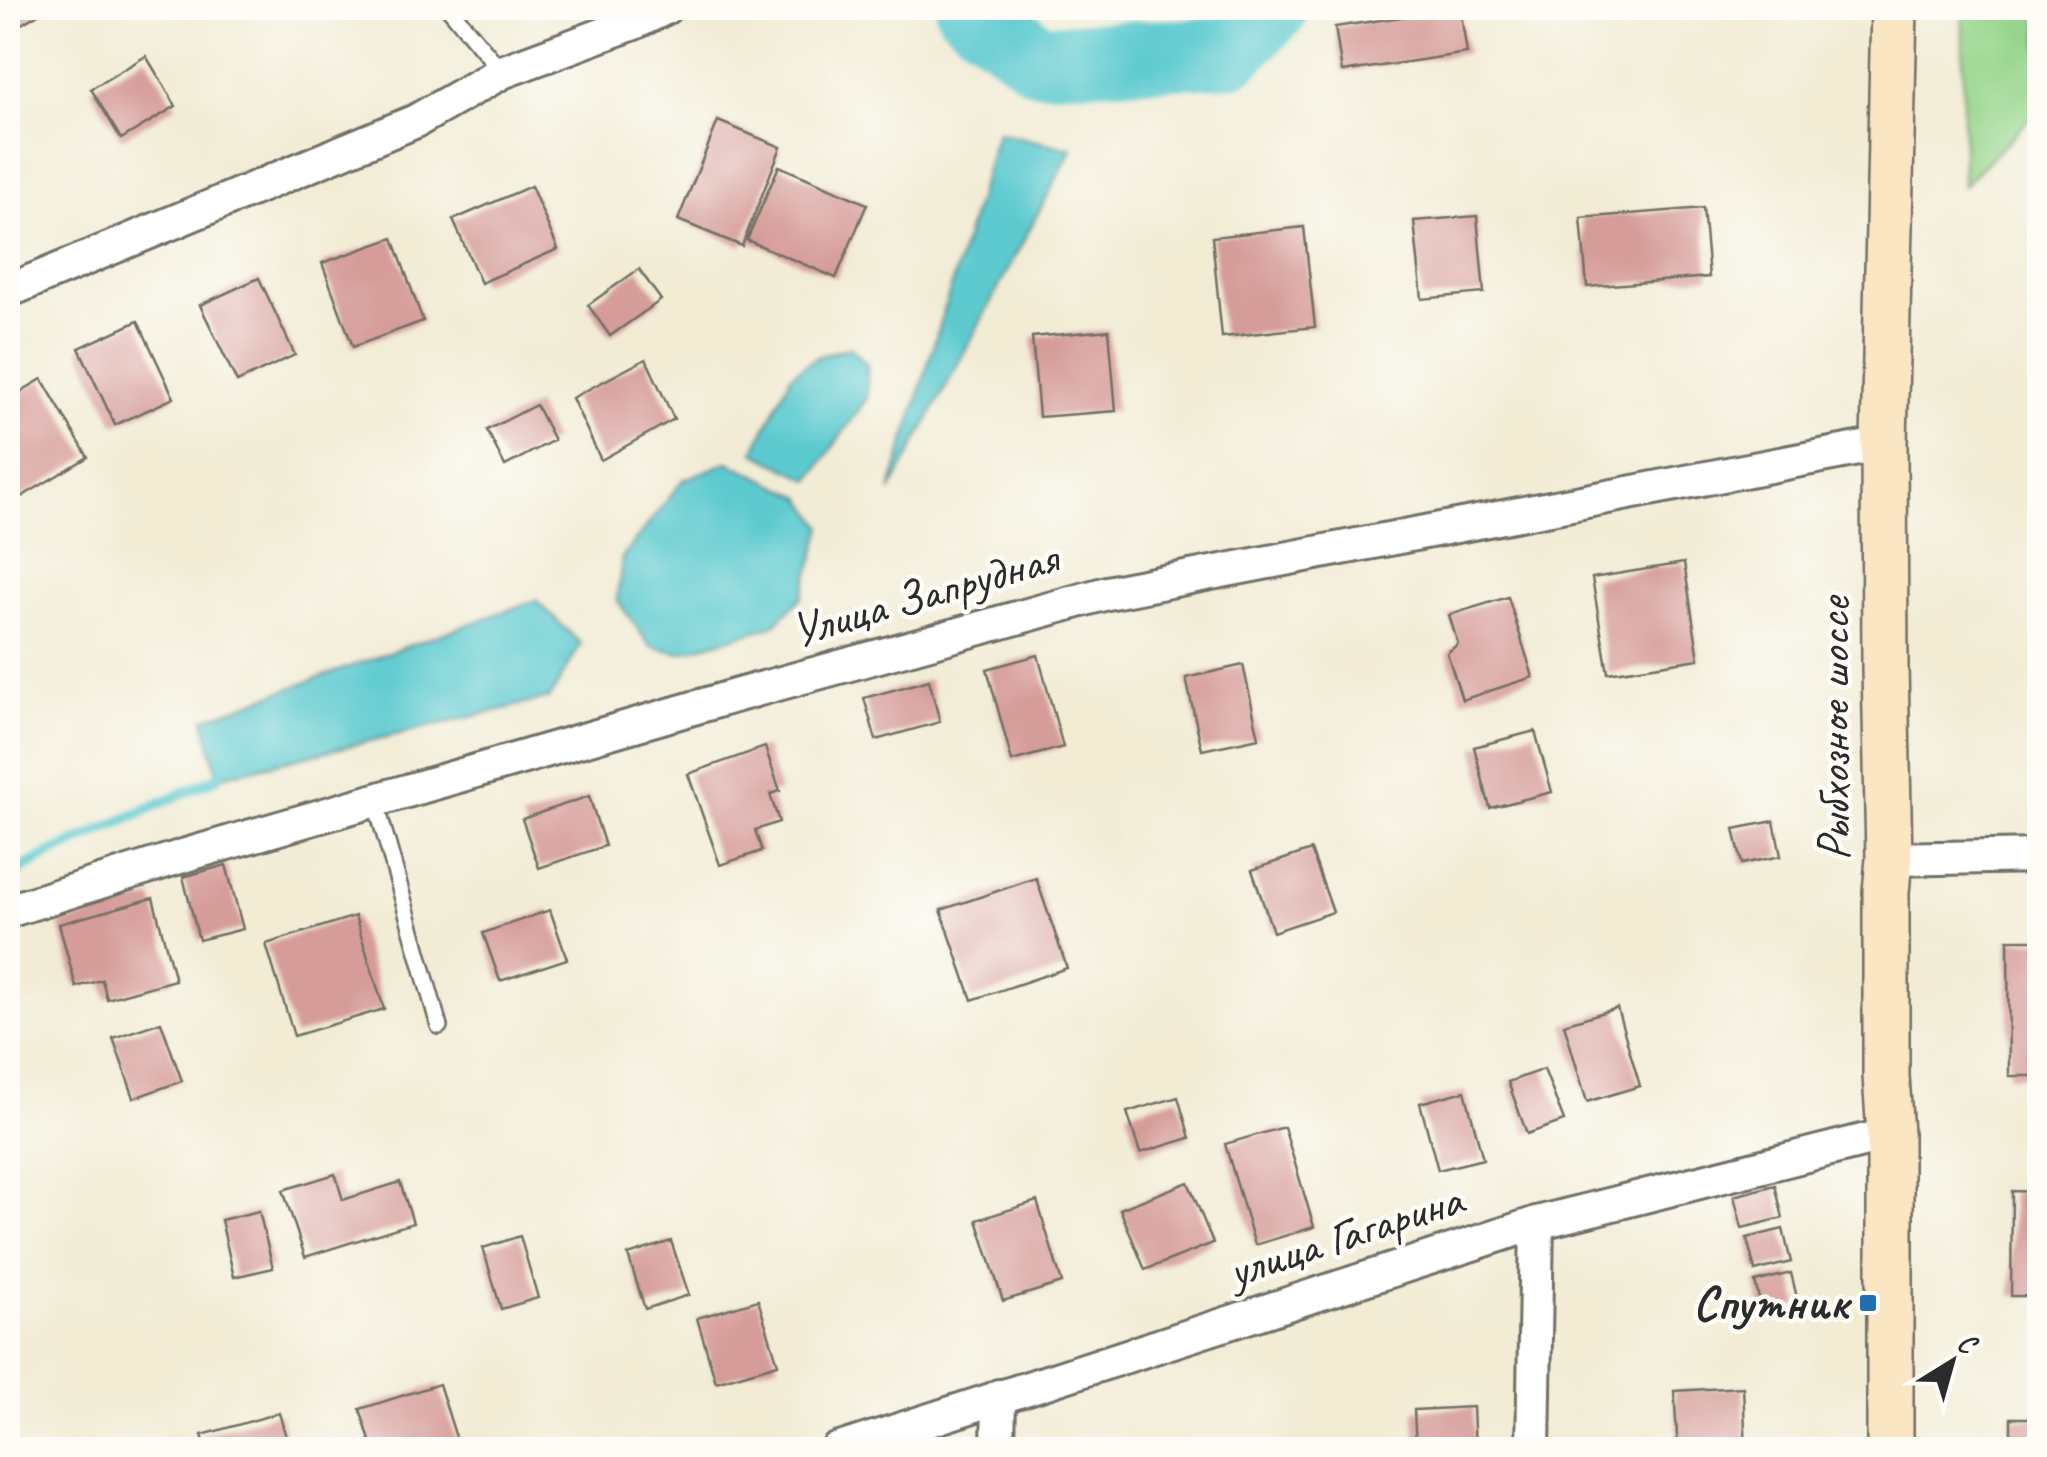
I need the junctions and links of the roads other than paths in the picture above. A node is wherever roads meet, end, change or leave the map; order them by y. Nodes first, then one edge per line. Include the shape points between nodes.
1 (450, 8) edge
2 (665, 8) edge
3 (1894, 8) edge
4 (502, 72) junction
5 (8, 292) edge
6 (1884, 444) junction
7 (375, 800) junction
8 (2040, 856) edge
9 (1889, 859) junction
10 (8, 911) edge
11 (439, 1026) dead end
12 (1890, 1134) junction
13 (1537, 1223) junction
14 (999, 1396) junction
15 (837, 1450) edge
16 (998, 1450) edge
17 (1533, 1450) edge
18 (1890, 1450) edge

1 - 4 lane
2 - 4 street
3 - 6 street, Рыбхозное шоссе
4 - 5 street via 416,121
6 - 7 street, Улица Запрудная via 1108,593
6 - 9 street, Рыбхозное шоссе
7 - 10 street, Улица Запрудная
7 - 11 lane
8 - 9 street
9 - 12 street, Рыбхозное шоссе
12 - 13 street, улица Гагарина
12 - 18 street, Рыбхозное шоссе
13 - 14 street, улица Гагарина
13 - 17 street
14 - 15 street, улица Гагарина
14 - 16 street

